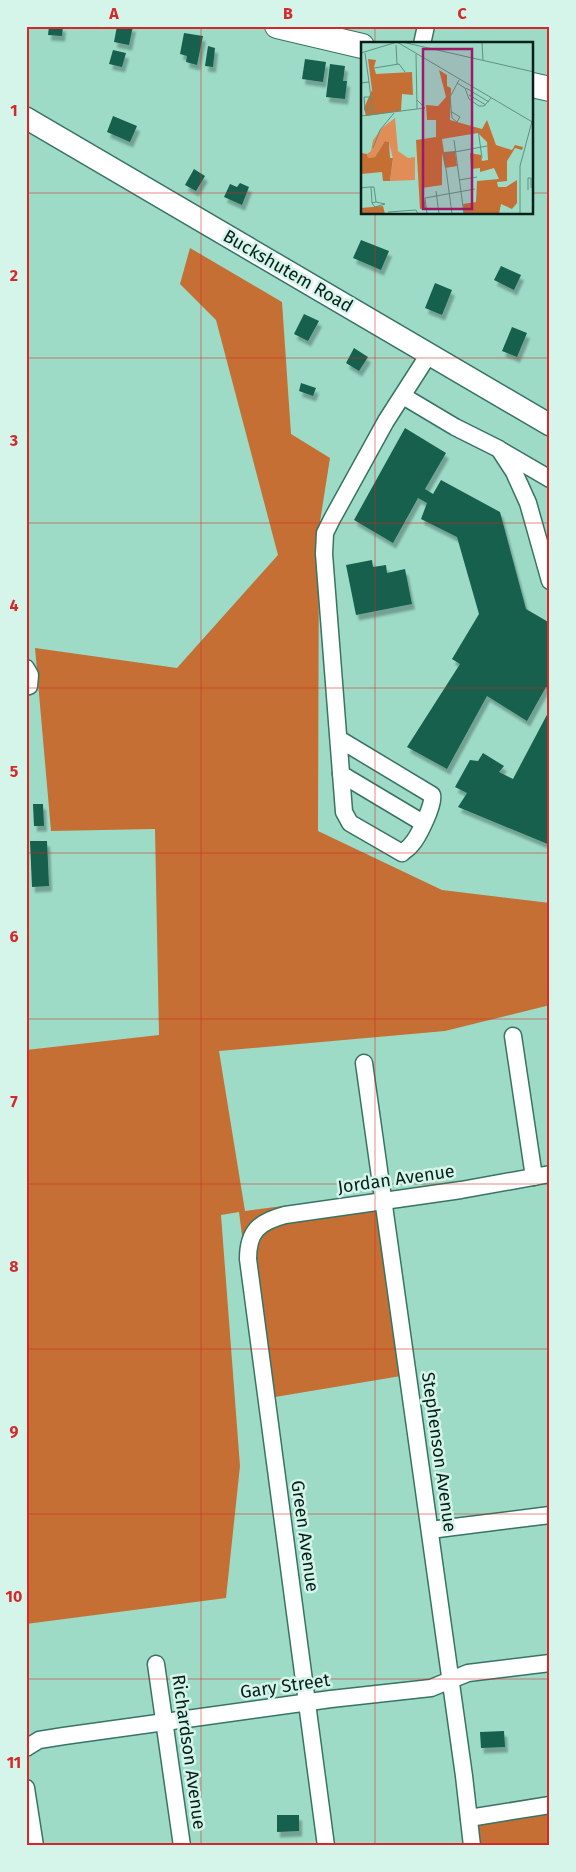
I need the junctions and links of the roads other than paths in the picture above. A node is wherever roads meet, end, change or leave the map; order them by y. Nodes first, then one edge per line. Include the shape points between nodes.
1 (279, 26) edge
2 (426, 26) edge
3 (422, 42) edge
4 (361, 46) edge
5 (534, 85) edge
6 (550, 89) edge
7 (26, 118) edge
8 (429, 354) junction
9 (403, 396) junction
10 (550, 425) edge
11 (499, 449) junction
12 (550, 479) edge
13 (543, 535) edge
14 (550, 581) edge
15 (26, 668) edge
16 (26, 687) edge
17 (339, 739) junction
18 (341, 774) junction
19 (423, 823) junction
20 (513, 1036) dead end
21 (364, 1063) dead end
22 (542, 1175) edge
23 (384, 1201) junction
24 (253, 1233) joint
25 (550, 1515) edge
26 (430, 1530) junction
27 (550, 1663) edge
28 (156, 1664) dead end
29 (451, 1680) junction
30 (308, 1703) junction
31 (165, 1722) junction
32 (26, 1748) edge
33 (26, 1788) edge
34 (550, 1806) edge
35 (469, 1818) junction
36 (35, 1846) edge
37 (182, 1846) edge
38 (326, 1846) edge
39 (472, 1846) edge

1 - 4 highway
2 - 3 street
5 - 6 highway
7 - 8 main road, Buckshutem Road
8 - 9 street
8 - 10 main road, Buckshutem Road
9 - 11 street
9 - 17 street via 325,533
11 - 12 street
11 - 13 street via 514,472
13 - 14 street
15 - 16 street via 30,675 29,686
17 - 18 street
17 - 19 street via 432,795 432,808
18 - 19 street
18 - 19 street via 344,812 350,823 402,853 413,844
20 - 22 street
21 - 23 street, Stephenson Avenue
22 - 23 street, Jordan Avenue
23 - 24 street, Jordan Avenue via 285,1215 268,1220
23 - 26 street, Stephenson Avenue
24 - 30 street, Green Avenue via 248,1259
25 - 26 street
26 - 29 street, Stephenson Avenue
27 - 29 street, Gary Street via 468,1673
28 - 31 street, Richardson Avenue
29 - 30 street, Gary Street via 431,1688
29 - 35 street, Stephenson Avenue
30 - 31 street, Gary Street
30 - 38 street, Green Avenue
31 - 32 street, Gary Street via 39,1740
31 - 37 street, Richardson Avenue
33 - 36 street
34 - 35 street
35 - 39 street, Stephenson Avenue

